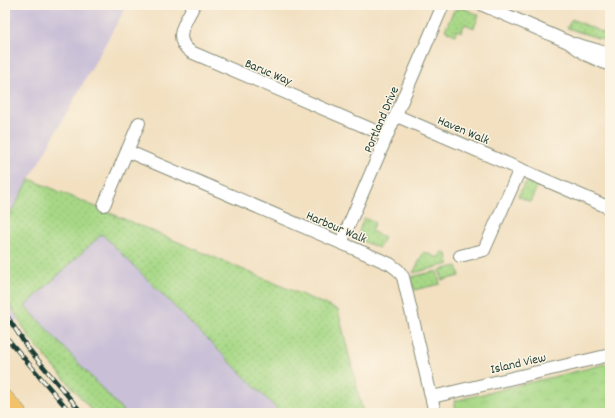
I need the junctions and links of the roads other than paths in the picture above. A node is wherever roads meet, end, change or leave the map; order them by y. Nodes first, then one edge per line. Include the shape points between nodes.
1 (194, 5) edge
2 (443, 5) edge
3 (483, 5) edge
4 (568, 42) junction
5 (610, 54) edge
6 (610, 66) edge
7 (397, 116) junction
8 (139, 122) dead end
9 (387, 136) junction
10 (127, 151) junction
11 (520, 169) junction
12 (104, 205) dead end
13 (610, 208) edge
14 (341, 243) junction
15 (460, 256) dead end
16 (610, 355) edge
17 (432, 397) junction
18 (5, 400) edge
19 (17, 413) edge
20 (436, 413) edge

1 - 9 street, Baruc Way via 180,32 185,48
2 - 7 street, Portland Drive
3 - 4 street
4 - 5 street
4 - 6 street
7 - 9 street, Portland Drive
7 - 11 street, Haven Walk
8 - 10 street
9 - 14 street, Portland Drive
10 - 12 street
10 - 14 street, Harbour Walk
11 - 13 street, Haven Walk
11 - 15 street via 484,250
14 - 17 street, Harbour Walk via 390,264 403,277
16 - 17 street, Island View
17 - 20 street, Harbour Walk
18 - 19 main road

